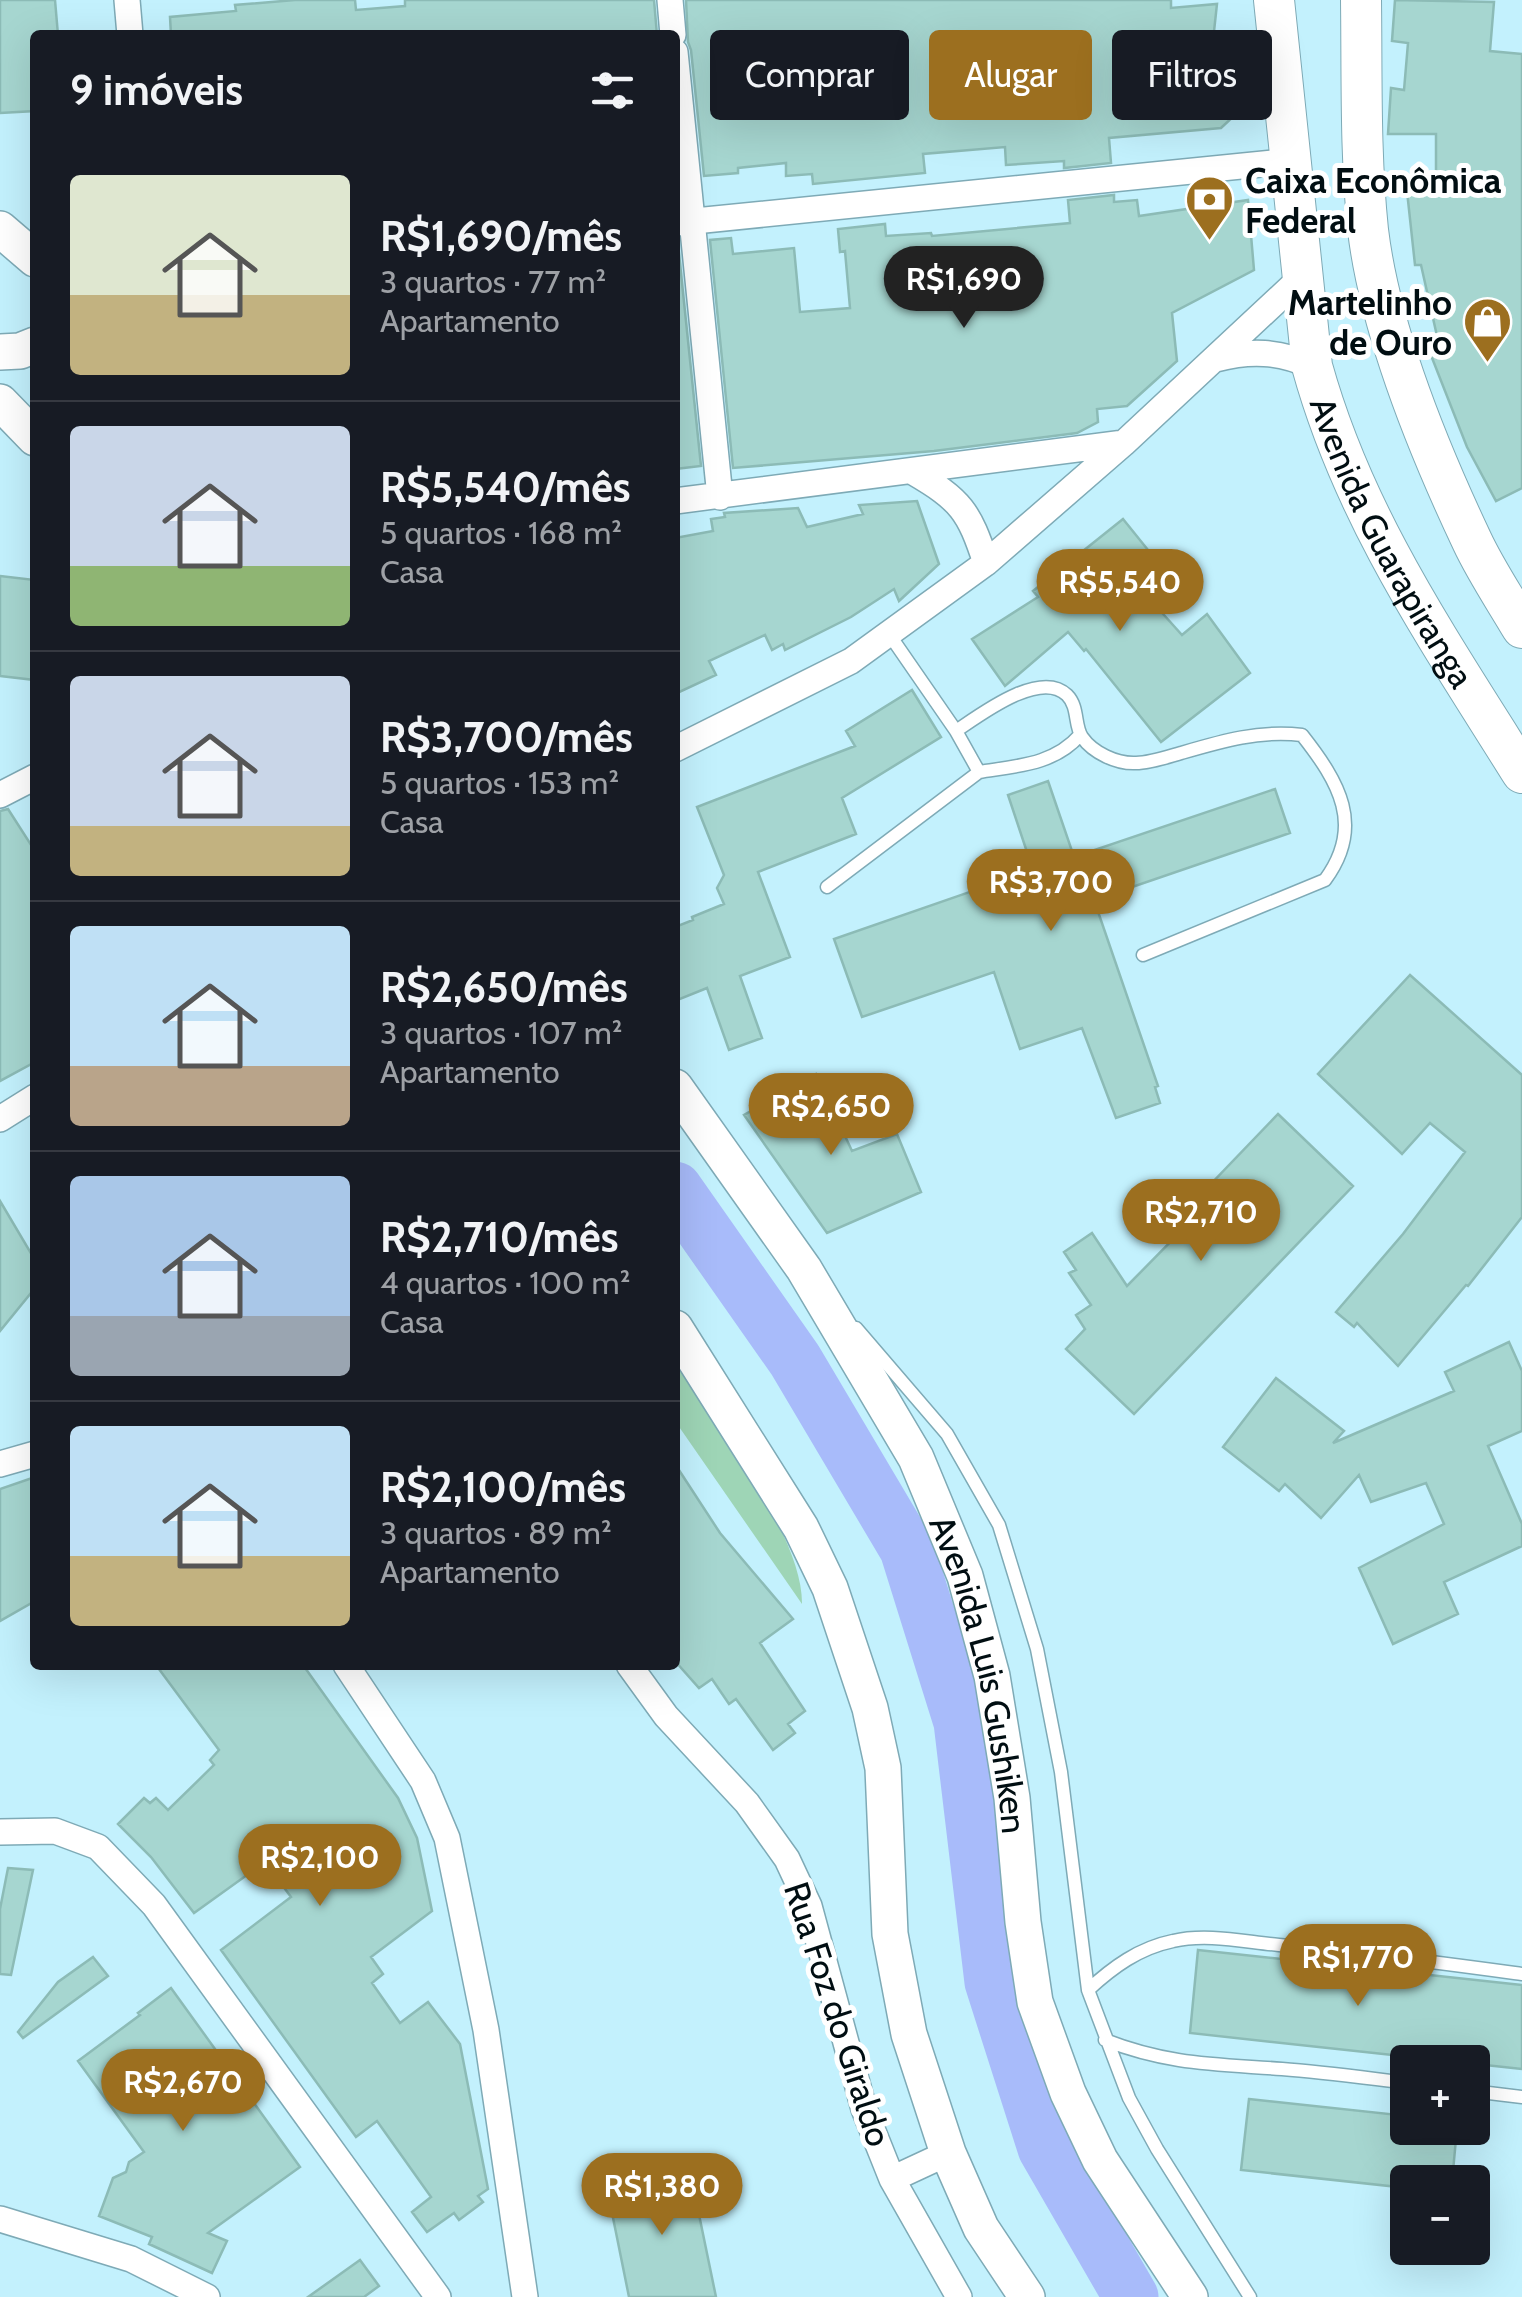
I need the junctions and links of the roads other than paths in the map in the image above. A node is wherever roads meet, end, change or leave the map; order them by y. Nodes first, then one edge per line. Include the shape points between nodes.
1 (127, 0) edge
2 (670, 0) edge
3 (1274, 0) edge
4 (1362, 0) edge
5 (130, 30) edge
6 (673, 30) edge
7 (680, 158) edge
8 (1292, 162) junction
9 (683, 222) edge
10 (0, 229) edge
11 (30, 254) edge
12 (1303, 276) junction
13 (30, 347) edge
14 (0, 352) edge
15 (1216, 360) junction
16 (1312, 366) junction
17 (0, 402) edge
18 (30, 433) edge
19 (1124, 443) junction
20 (913, 472) junction
21 (720, 497) junction
22 (680, 501) edge
23 (986, 563) junction
24 (1522, 628) edge
25 (889, 634) junction
26 (956, 731) junction
27 (1080, 735) junction
28 (680, 747) edge
29 (979, 772) junction
30 (1522, 773) edge
31 (30, 780) edge
32 (0, 795) edge
33 (827, 887) dead end
34 (1143, 955) dead end
35 (680, 1094) edge
36 (30, 1099) edge
37 (0, 1119) edge
38 (804, 1269) junction
39 (680, 1336) edge
40 (30, 1455) edge
41 (0, 1464) edge
42 (349, 1670) edge
43 (633, 1670) edge
44 (0, 1832) edge
45 (1522, 1974) edge
46 (1088, 1990) junction
47 (1105, 2040) junction
48 (1390, 2081) edge
49 (1490, 2093) edge
50 (1522, 2097) edge
51 (948, 2152) junction
52 (892, 2178) junction
53 (0, 2219) edge
54 (208, 2297) edge
55 (438, 2297) edge
56 (525, 2297) edge
57 (959, 2297) edge
58 (1028, 2297) edge
59 (1190, 2297) edge
60 (1250, 2297) edge

1 - 5 street
2 - 6 street
3 - 8 main road, Avenida Guarapiranga
4 - 24 main road, Avenida Guarapiranga via 1368,233 1386,315 1473,544
7 - 9 street
8 - 9 street
8 - 12 main road, Avenida Guarapiranga
9 - 21 street
10 - 11 main road
12 - 15 street
12 - 16 main road, Avenida Guarapiranga
13 - 14 main road
15 - 16 street via 1256,352
15 - 19 street
16 - 30 main road, Avenida Guarapiranga via 1349,477 1375,530
17 - 18 main road
19 - 20 street
19 - 23 street
20 - 21 street
20 - 23 street via 958,503
21 - 22 street
23 - 25 street
25 - 26 lane
25 - 28 street via 851,662
26 - 27 lane via 1003,700 1056,688 1069,697
26 - 29 lane
27 - 29 lane via 1054,756
27 - 34 lane via 1094,750 1135,764 1243,735 1302,735 1340,792 1347,834 1326,880
29 - 33 lane
31 - 32 street
35 - 38 main road, Avenida Luis Gushiken
36 - 37 street
38 - 46 lane via 930,1411 998,1525 1040,1666 1061,1772
38 - 59 main road, Avenida Luis Gushiken via 916,1458 965,1576 992,1676 1036,2002 1100,2160
39 - 51 main road via 801,1528 852,1649 882,1768 890,1934 909,2034
40 - 41 street
42 - 56 street via 423,1780 447,1838 486,2030
43 - 52 street, Rua Foz do Giraldo via 787,1858 809,1906 864,2109
44 - 55 street via 55,1831 98,1847 154,1905
45 - 46 lane via 1210,1938 1148,1948 1112,1967
46 - 47 lane
47 - 48 lane via 1179,2062
47 - 60 lane via 1156,2149
49 - 50 lane
51 - 52 street
51 - 58 main road via 980,2228
52 - 57 street, Rua Foz do Giraldo
53 - 54 street via 131,2259

